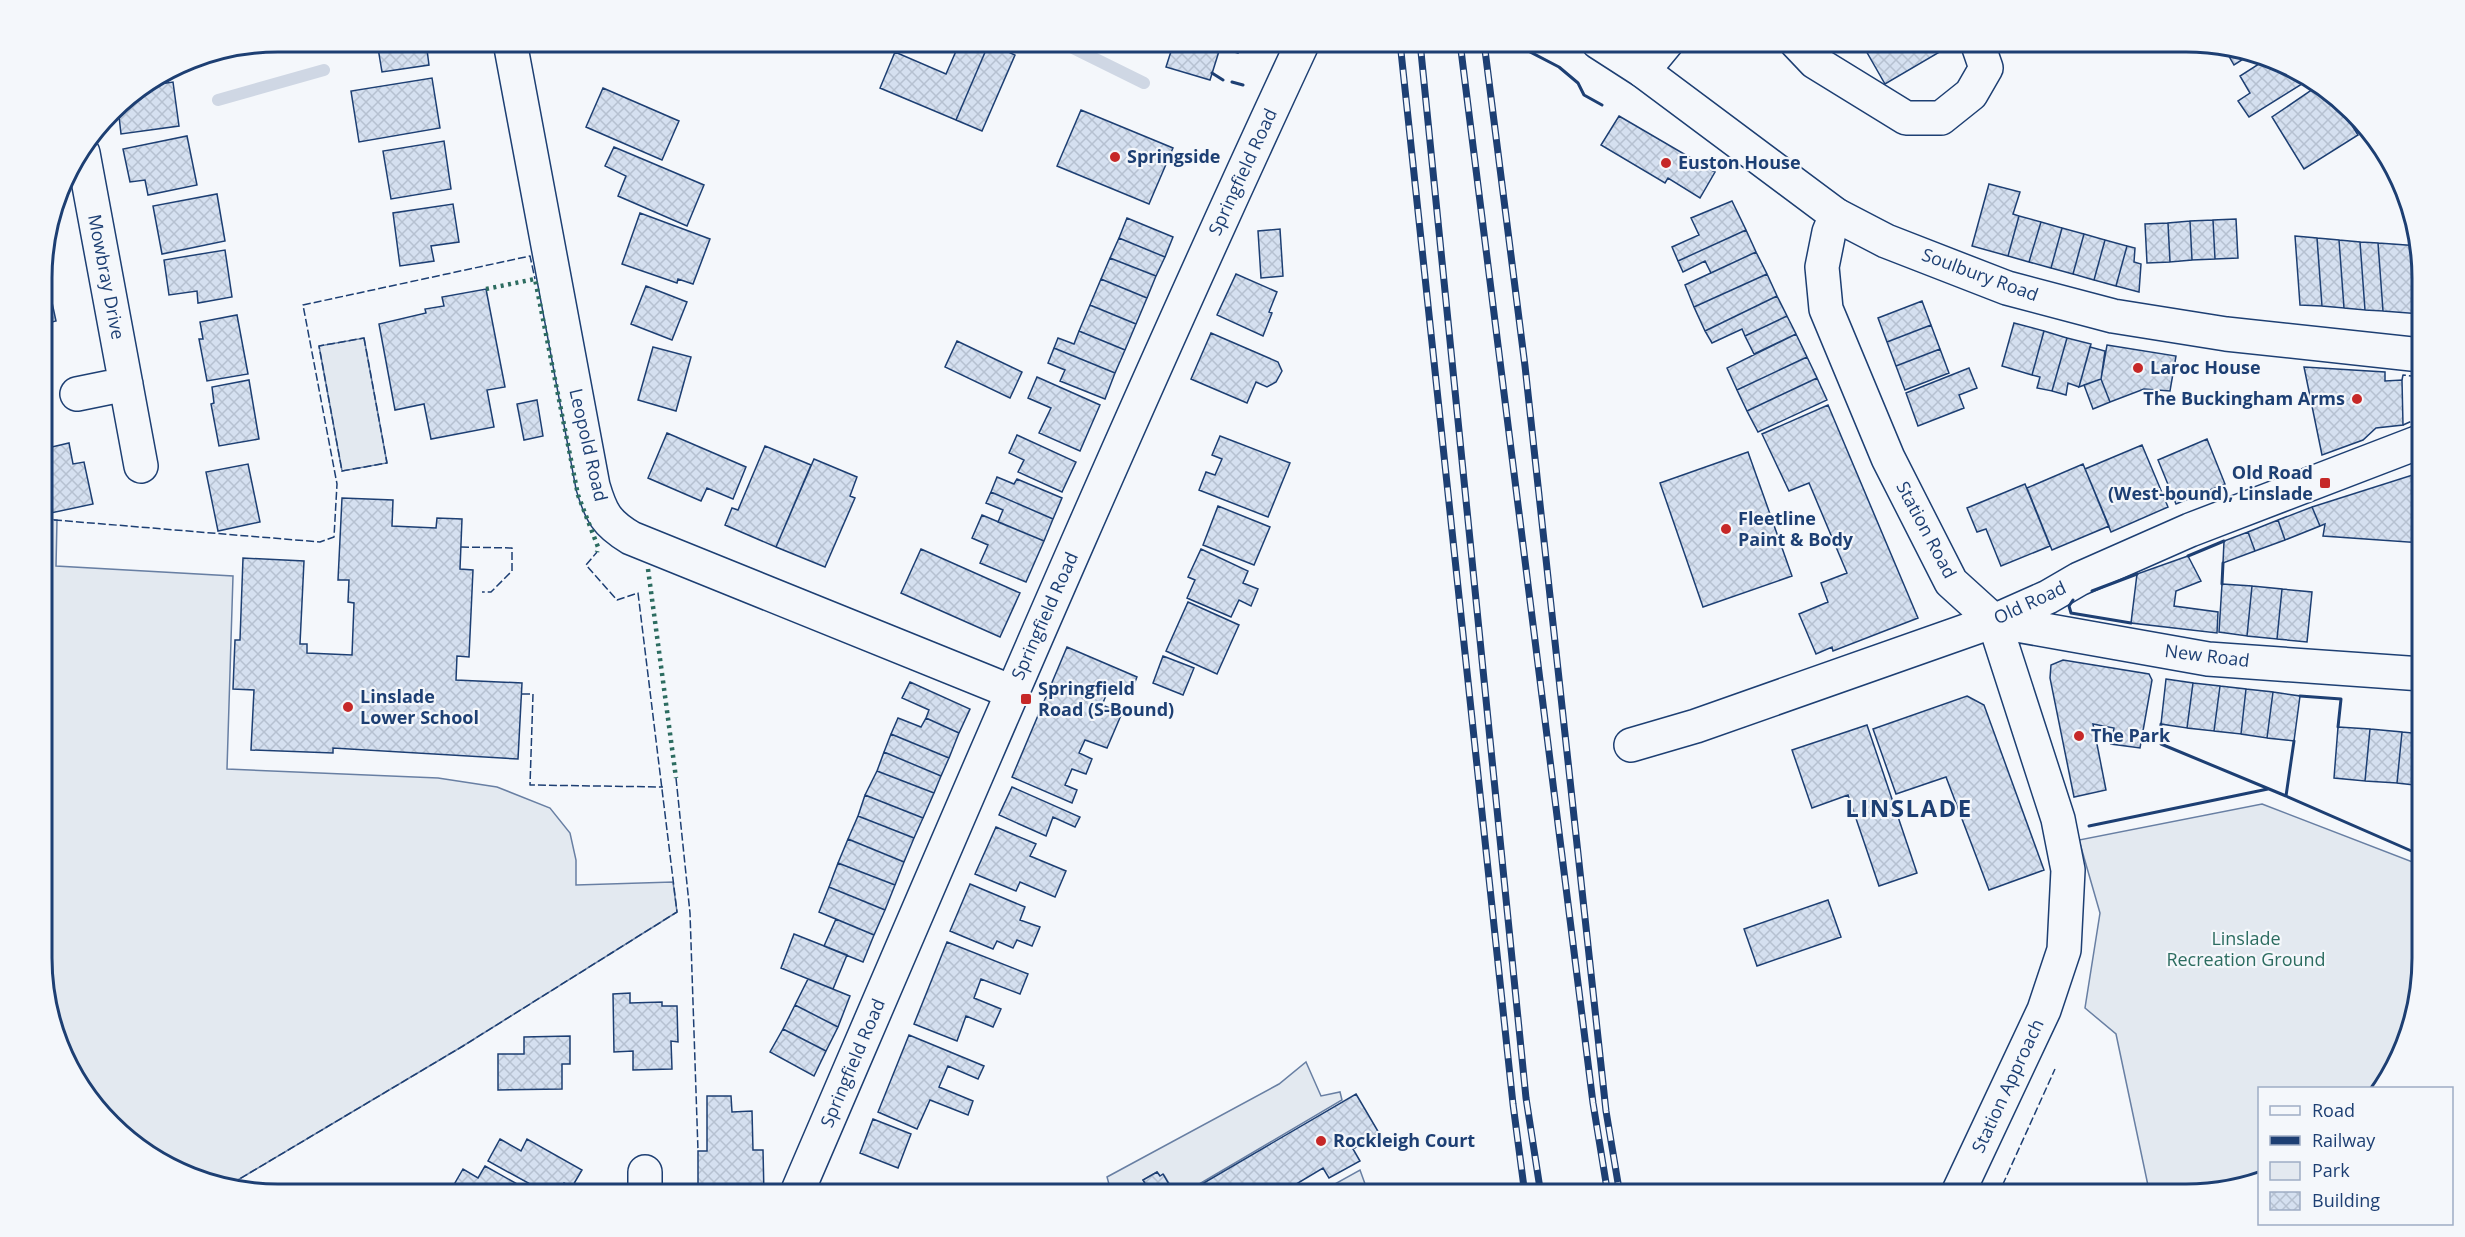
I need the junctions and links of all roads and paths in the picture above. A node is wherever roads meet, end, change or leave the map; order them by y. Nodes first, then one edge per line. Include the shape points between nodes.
1 (512, 52) edge
2 (1298, 52) edge
3 (1614, 52) edge
4 (1658, 52) edge
5 (1806, 52) edge
6 (1980, 52) edge
7 (1643, 70) junction
8 (79, 173) edge
9 (1836, 215) junction
10 (2412, 354) edge
11 (126, 384) junction
12 (77, 394) dead end
13 (2412, 445) edge
14 (141, 466) dead end
15 (1994, 621) junction
16 (2412, 673) edge
17 (1012, 692) junction
18 (1632, 746) dead end
19 (2044, 1010) joint
20 (801, 1184) edge
21 (1962, 1184) edge

1 - 17 street, Leopold Road via 593,486 612,526 631,538
2 - 17 street, Springfield Road
3 - 7 street, Soulbury Road
4 - 7 street
5 - 6 street via 1815,62 1906,118 1941,118 1971,94 1986,68
7 - 9 street, Soulbury Road
8 - 11 street, Mowbray Drive
9 - 10 street, Soulbury Road via 1886,241 2007,288 2112,316 2226,334
9 - 15 street, Station Road via 1822,267 1826,309 1888,458 1951,582
11 - 12 street
11 - 14 street, Mowbray Drive
13 - 15 street, Old Road via 2190,530
15 - 16 street, New Road via 2208,659
15 - 18 street, Old Road
15 - 19 street, Station Road via 2058,819 2068,870 2064,950
17 - 20 street, Springfield Road
19 - 21 street, Station Approach

